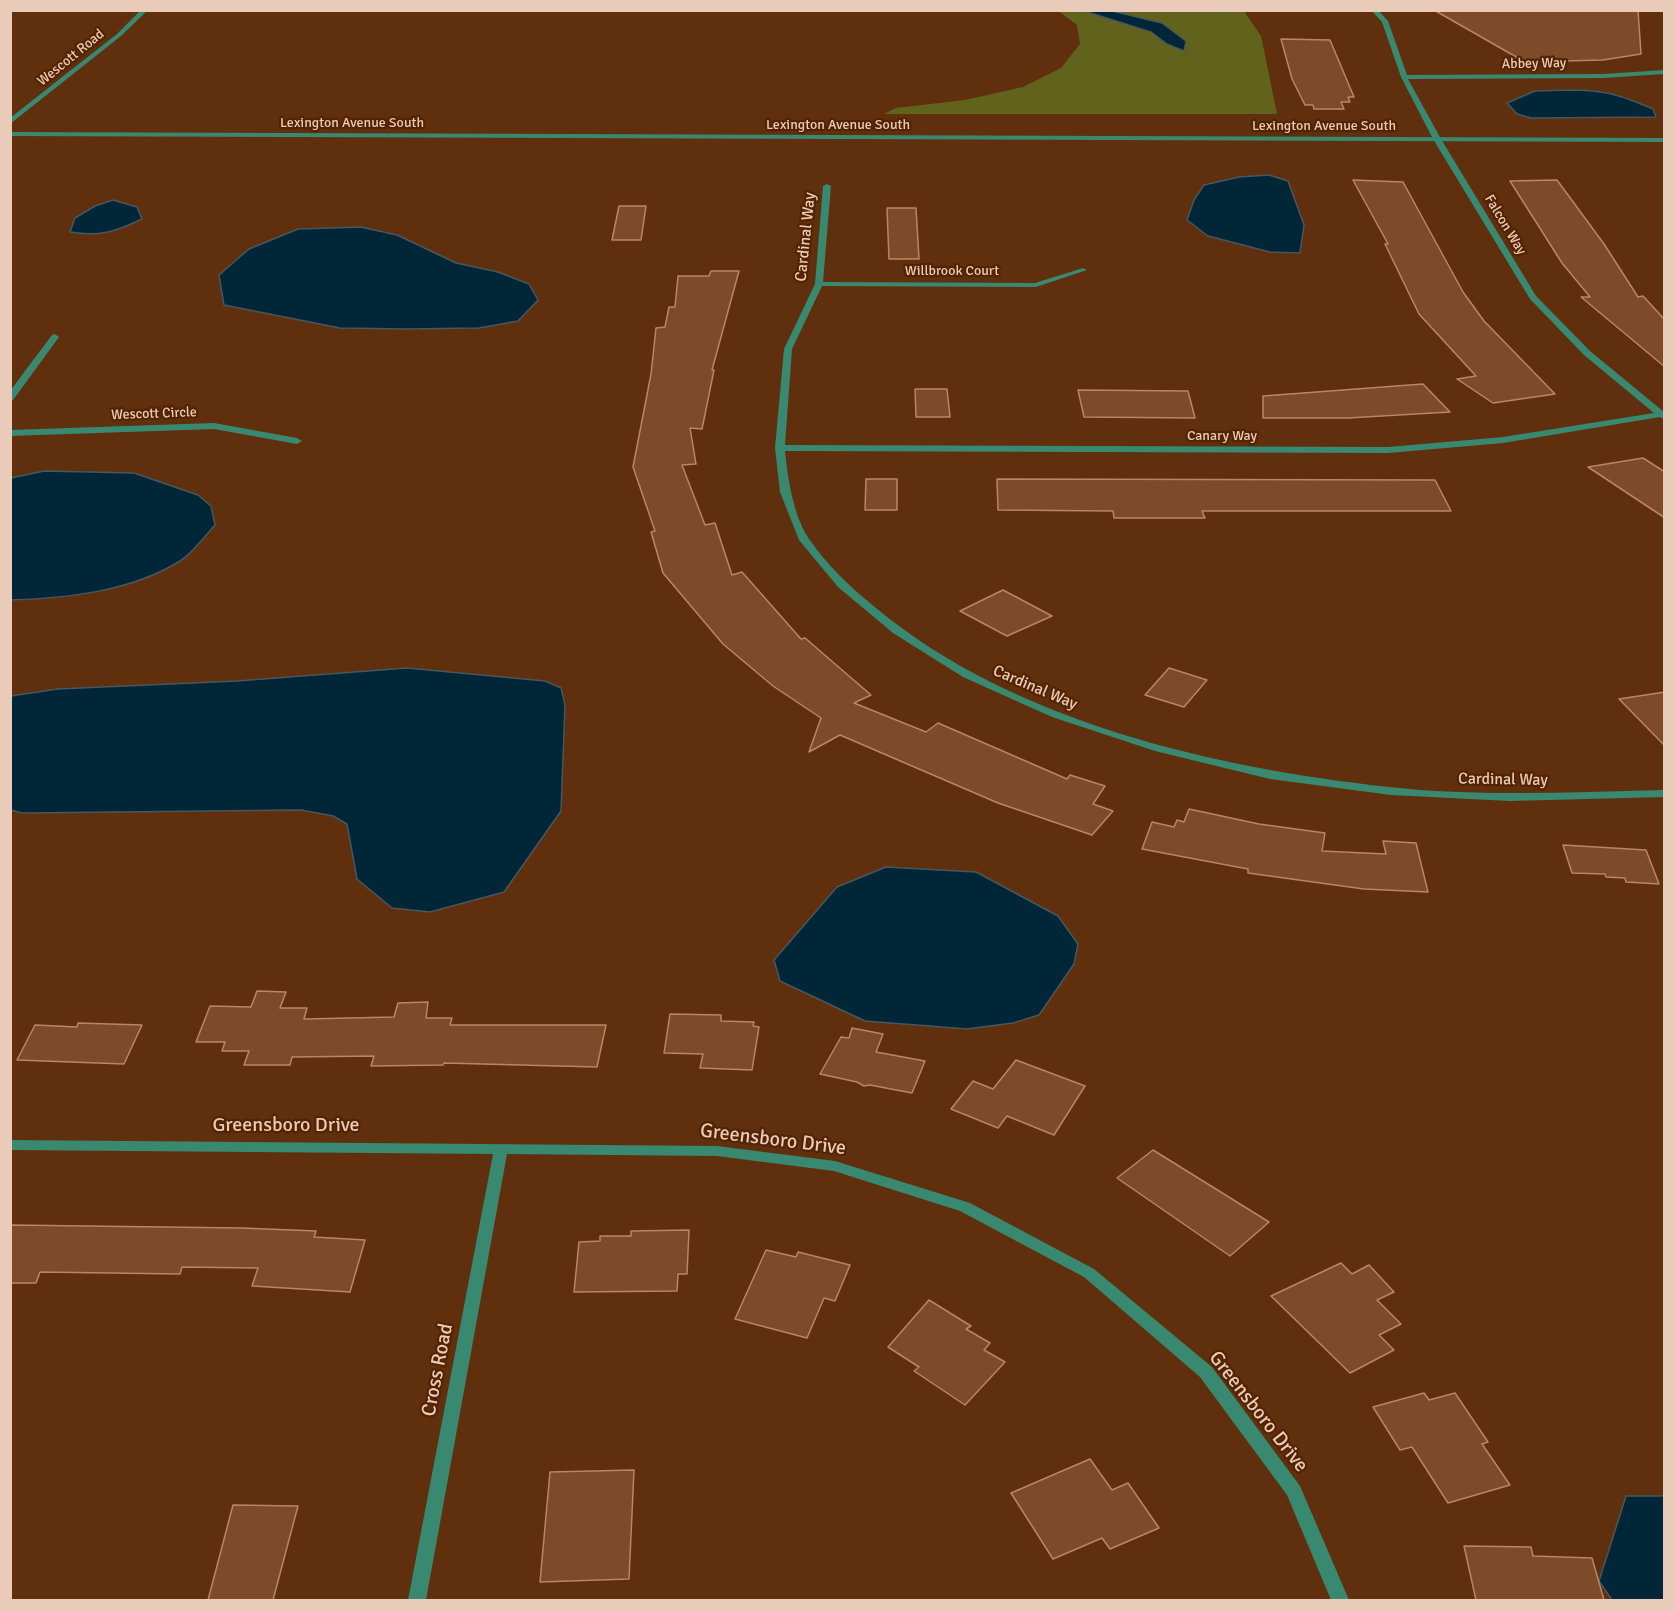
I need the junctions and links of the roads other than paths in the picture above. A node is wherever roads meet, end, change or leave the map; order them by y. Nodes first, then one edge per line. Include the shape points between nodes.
1 (145, 10) edge
2 (1374, 10) edge
3 (1665, 72) edge
4 (1404, 77) junction
5 (10, 122) edge
6 (10, 134) edge
7 (1437, 139) junction
8 (1665, 140) edge
9 (827, 186) dead end
10 (1083, 270) dead end
11 (819, 284) junction
12 (55, 337) dead end
13 (10, 398) edge
14 (1663, 415) edge
15 (10, 433) edge
16 (297, 441) dead end
17 (780, 448) junction
18 (1665, 794) edge
19 (10, 1145) edge
20 (501, 1148) junction
21 (417, 1600) edge
22 (1340, 1600) edge

1 - 5 street, Wescott Road
2 - 4 street, Falcon Way via 1385,21
3 - 4 street, Abbey Way
4 - 7 street, Falcon Way
6 - 7 street, Lexington Avenue South
7 - 8 street, Lexington Avenue South
7 - 14 street, Falcon Way via 1533,297 1587,353
9 - 11 street, Cardinal Way
10 - 11 street, Willbrook Court via 1036,285
11 - 17 street, Cardinal Way via 788,349
12 - 13 street
14 - 17 street, Canary Way via 1503,440 1388,450
15 - 16 street, Wescott Circle via 214,426
17 - 18 street, Cardinal Way via 785,492 803,538 842,585 897,631 967,675 1056,715 1159,749 1270,775 1391,791 1510,797
19 - 20 street, Greensboro Drive
20 - 21 street, Cross Road
20 - 22 street, Greensboro Drive via 717,1151 835,1166 965,1207 1089,1273 1206,1372 1294,1491

